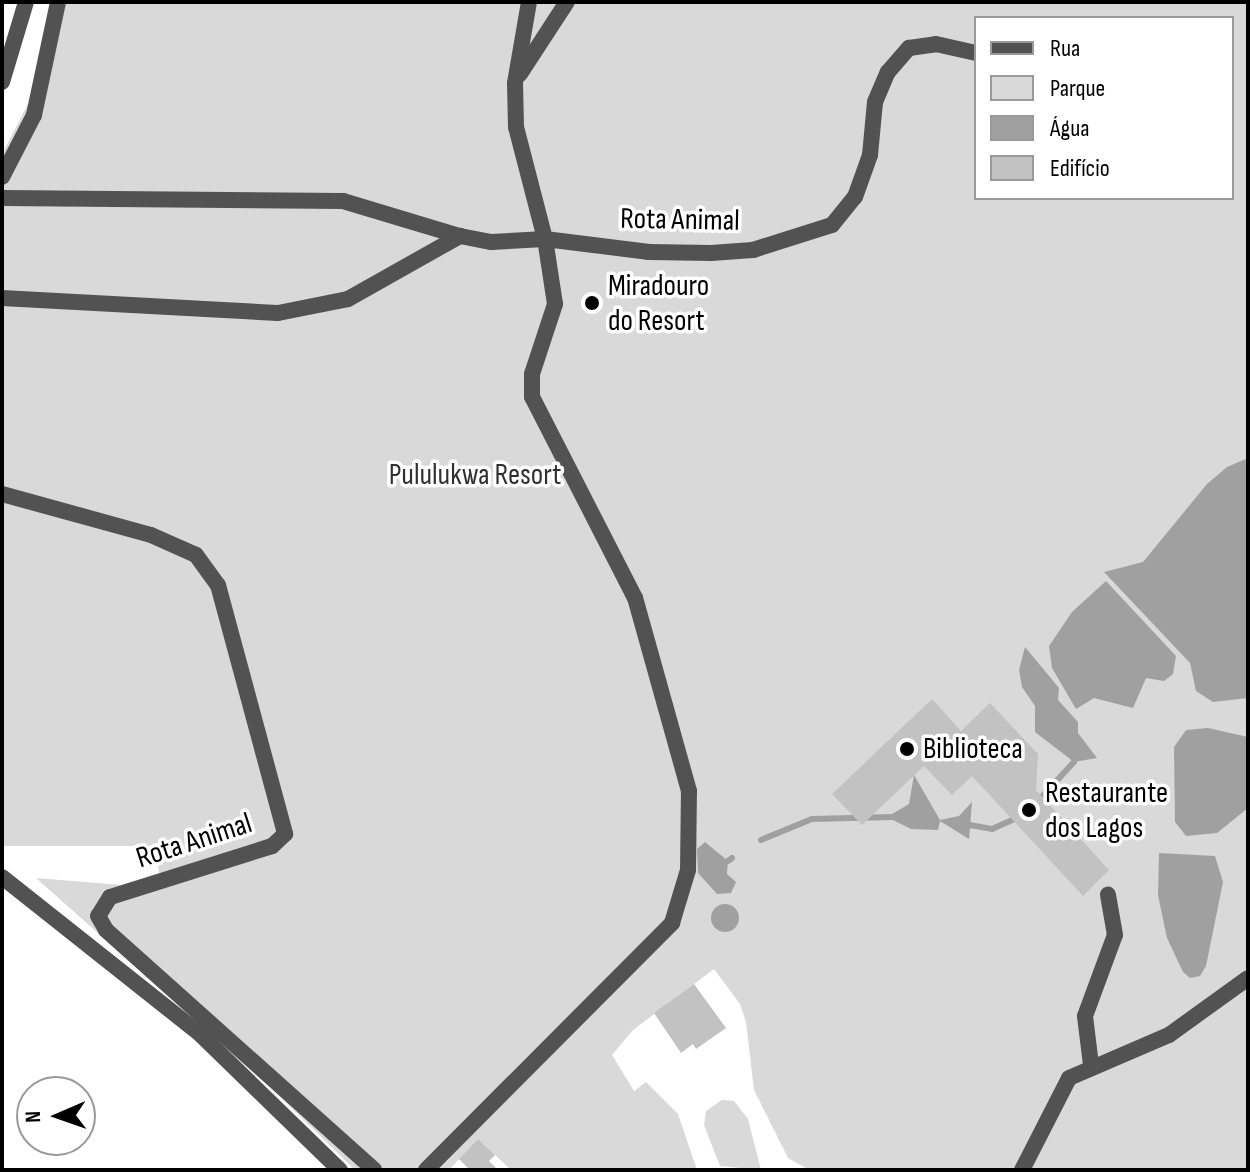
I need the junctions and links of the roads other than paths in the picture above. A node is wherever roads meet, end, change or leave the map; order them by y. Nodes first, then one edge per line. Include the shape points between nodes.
1 (26, 2) edge
2 (58, 2) edge
3 (529, 2) edge
4 (567, 2) edge
5 (974, 53) edge
6 (2, 82) edge
7 (515, 83) junction
8 (2, 177) edge
9 (2, 198) edge
10 (460, 236) junction
11 (545, 239) junction
12 (2, 298) edge
13 (2, 494) edge
14 (2, 877) edge
15 (1108, 895) dead end
16 (1248, 978) edge
17 (1091, 1065) junction
18 (340, 1170) edge
19 (374, 1170) edge
20 (426, 1170) edge
21 (1022, 1170) edge

1 - 6 street
2 - 8 street via 34,115
3 - 7 street
4 - 7 street
5 - 11 street, Rota Animal via 936,44 909,48 888,72 875,102 870,155 855,197 832,225 753,250 711,253 649,252
7 - 11 street via 516,127
9 - 10 street, Rota Animal via 343,201
10 - 11 street, Rota Animal via 491,242
10 - 12 street via 348,299 278,313
11 - 20 street via 555,304 532,374 532,397 635,598 689,791 688,870 672,923
13 - 19 street, Rota Animal via 151,535 196,555 218,585 285,834 272,846 110,897 98,916 106,930
14 - 18 street via 201,1035
15 - 17 street via 1115,935 1085,1016
16 - 17 street via 1169,1035
17 - 21 street via 1060,1088

